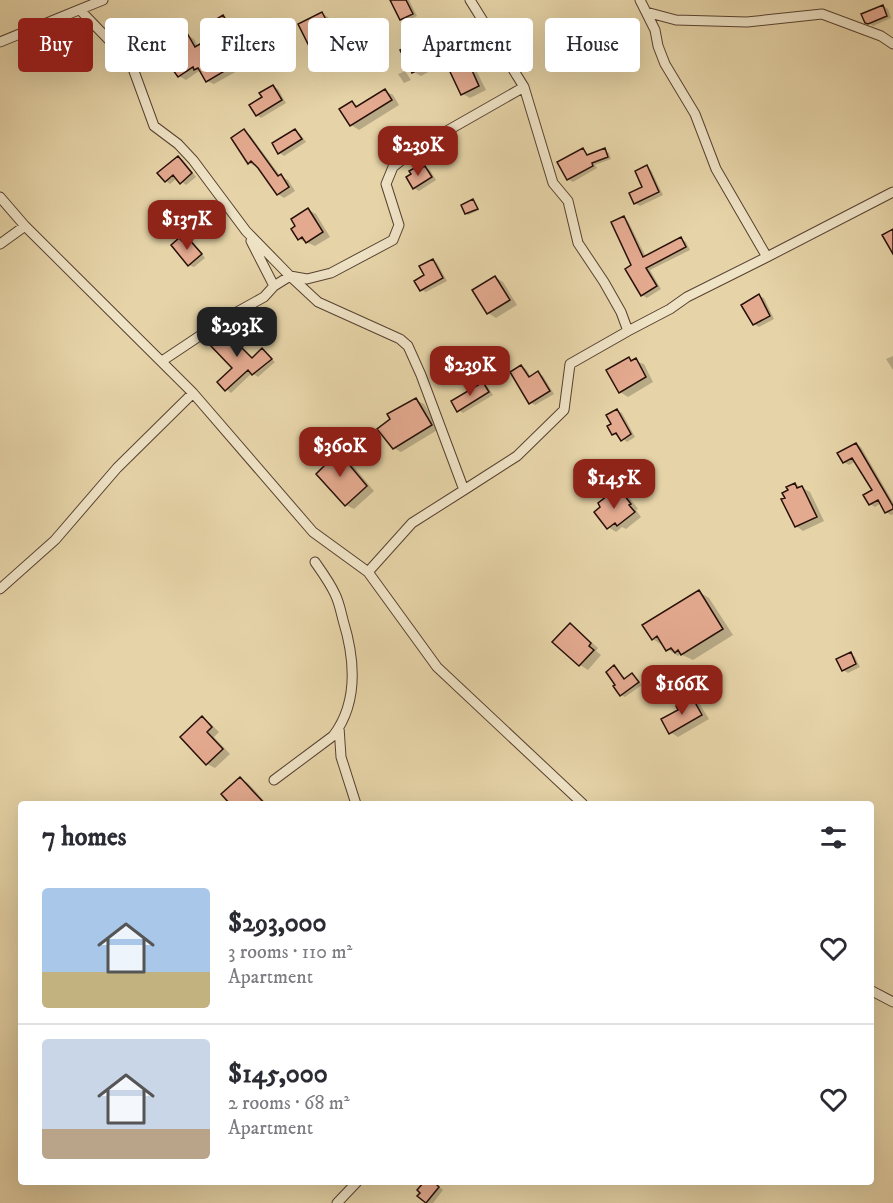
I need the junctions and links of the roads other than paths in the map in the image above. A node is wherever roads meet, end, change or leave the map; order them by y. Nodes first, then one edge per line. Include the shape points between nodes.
1 (103, 0) edge
2 (470, 0) edge
3 (640, 0) edge
4 (80, 10) junction
5 (646, 12) junction
6 (0, 42) edge
7 (893, 44) edge
8 (524, 87) junction
9 (893, 192) edge
10 (0, 197) edge
11 (25, 226) junction
12 (246, 231) junction
13 (0, 244) edge
14 (767, 256) junction
15 (290, 276) junction
16 (274, 286) junction
17 (628, 331) junction
18 (162, 361) junction
19 (193, 393) junction
20 (464, 490) junction
21 (315, 562) dead end
22 (368, 572) junction
23 (0, 589) edge
24 (339, 727) junction
25 (274, 780) dead end
26 (355, 801) edge
27 (580, 801) edge
28 (874, 992) edge
29 (893, 1002) edge
30 (354, 1185) edge
31 (337, 1203) edge

1 - 4 street
2 - 8 street
3 - 5 street
4 - 6 street
4 - 12 street via 131,63 154,126 193,160
5 - 7 street via 676,20 747,22 822,14
5 - 14 street via 664,64 695,114 716,169
8 - 15 street via 417,148 393,167 386,184 399,225 393,240 331,273 307,279
8 - 17 street via 554,183 568,201 578,243 604,282
9 - 14 street
10 - 11 street
11 - 13 street
11 - 18 street
12 - 15 street
12 - 16 street
14 - 17 street
15 - 16 street
15 - 20 street via 318,302 408,346
16 - 18 street via 264,297
17 - 20 street via 570,364 564,410 517,456
18 - 19 street
19 - 22 street via 313,532
19 - 23 street via 117,468 55,540
20 - 22 street via 412,523
21 - 24 street via 335,593 350,641 351,694
22 - 27 street via 437,668
24 - 25 street via 333,736
24 - 26 street via 341,757
28 - 29 street
30 - 31 street

